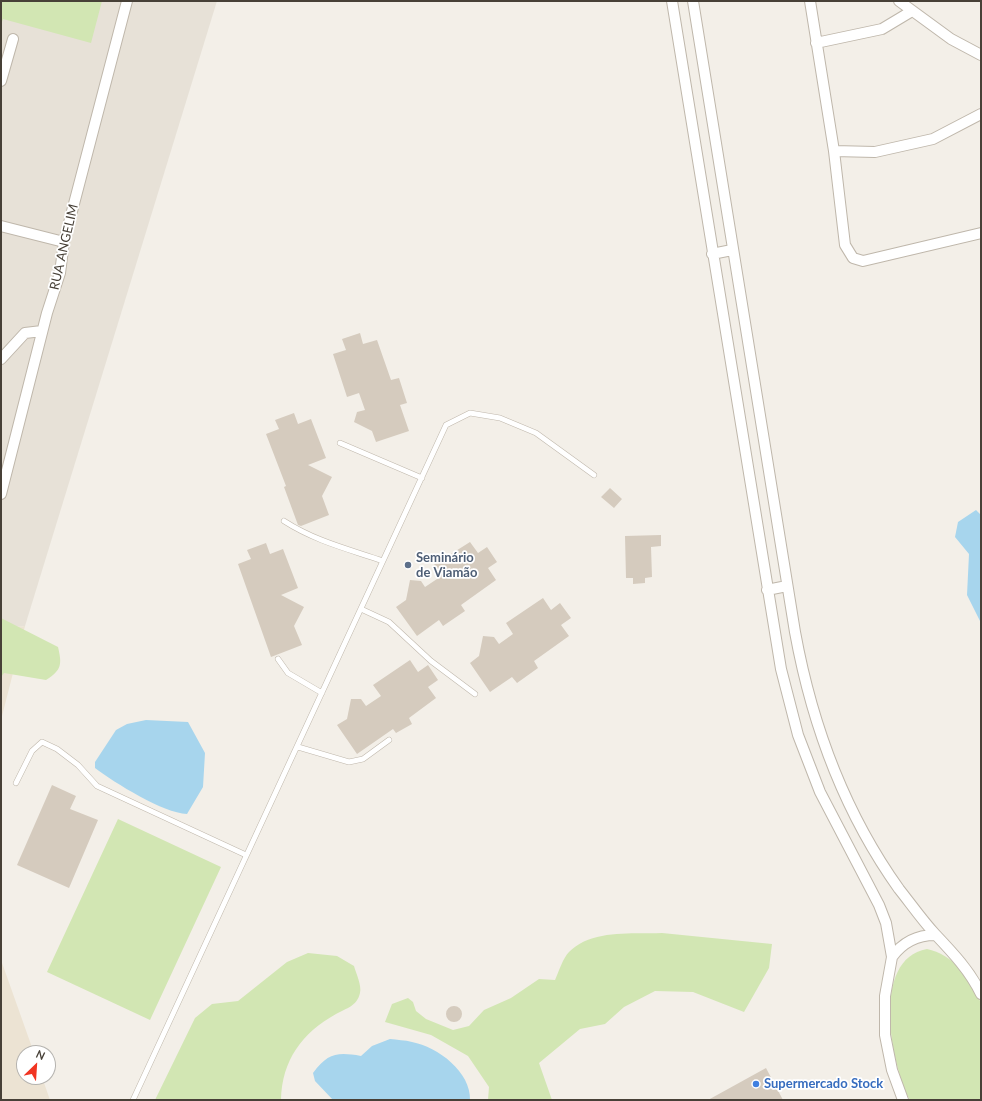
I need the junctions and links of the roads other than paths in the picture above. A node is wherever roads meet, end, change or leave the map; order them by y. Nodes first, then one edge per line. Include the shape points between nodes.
1 (127, 1) edge
2 (672, 1) edge
3 (693, 1) edge
4 (810, 1) edge
5 (899, 1) edge
6 (912, 11) junction
7 (13, 39) dead end
8 (816, 43) junction
9 (981, 55) edge
10 (1, 81) edge
11 (981, 114) edge
12 (834, 151) junction
13 (1, 226) edge
14 (981, 233) edge
15 (64, 242) junction
16 (732, 250) junction
17 (712, 254) junction
18 (42, 331) junction
19 (1, 358) edge
20 (340, 443) dead end
21 (594, 475) dead end
22 (422, 478) junction
23 (1, 494) edge
24 (284, 521) dead end
25 (383, 561) junction
26 (787, 586) junction
27 (767, 590) junction
28 (361, 608) junction
29 (278, 659) dead end
30 (322, 693) junction
31 (474, 694) dead end
32 (389, 740) dead end
33 (298, 747) junction
34 (16, 783) dead end
35 (246, 855) junction
36 (935, 935) junction
37 (892, 957) junction
38 (981, 994) edge
39 (132, 1100) edge
40 (903, 1100) edge

1 - 15 street, RUA ANGELIM
2 - 17 street
3 - 16 street
4 - 8 street
5 - 6 street
6 - 8 street via 882,29
6 - 9 street via 951,39
7 - 10 street
8 - 12 street
11 - 12 street via 933,139 875,152
12 - 14 street via 845,245 853,258 863,261
13 - 15 street
15 - 18 street, RUA ANGELIM via 60,273
16 - 17 street
16 - 26 street
17 - 27 street
18 - 19 street via 25,333
18 - 23 street, RUA ANGELIM
20 - 22 lane
21 - 22 lane via 536,433 500,418 470,413 446,425
22 - 25 lane
24 - 25 lane via 316,539
25 - 28 lane
26 - 27 street
26 - 36 street via 809,697 839,784 875,854
27 - 37 street via 781,669 798,735 829,811 879,905 886,923
28 - 30 lane
28 - 31 lane via 389,622 431,661
29 - 30 lane via 288,673
30 - 33 lane
32 - 33 lane via 363,759 349,762
33 - 35 lane
34 - 35 lane via 32,751 42,742 57,749 78,765 97,786
35 - 39 lane
36 - 37 street via 913,939
36 - 38 street via 960,961
37 - 40 street via 885,996 885,1035 892,1070

